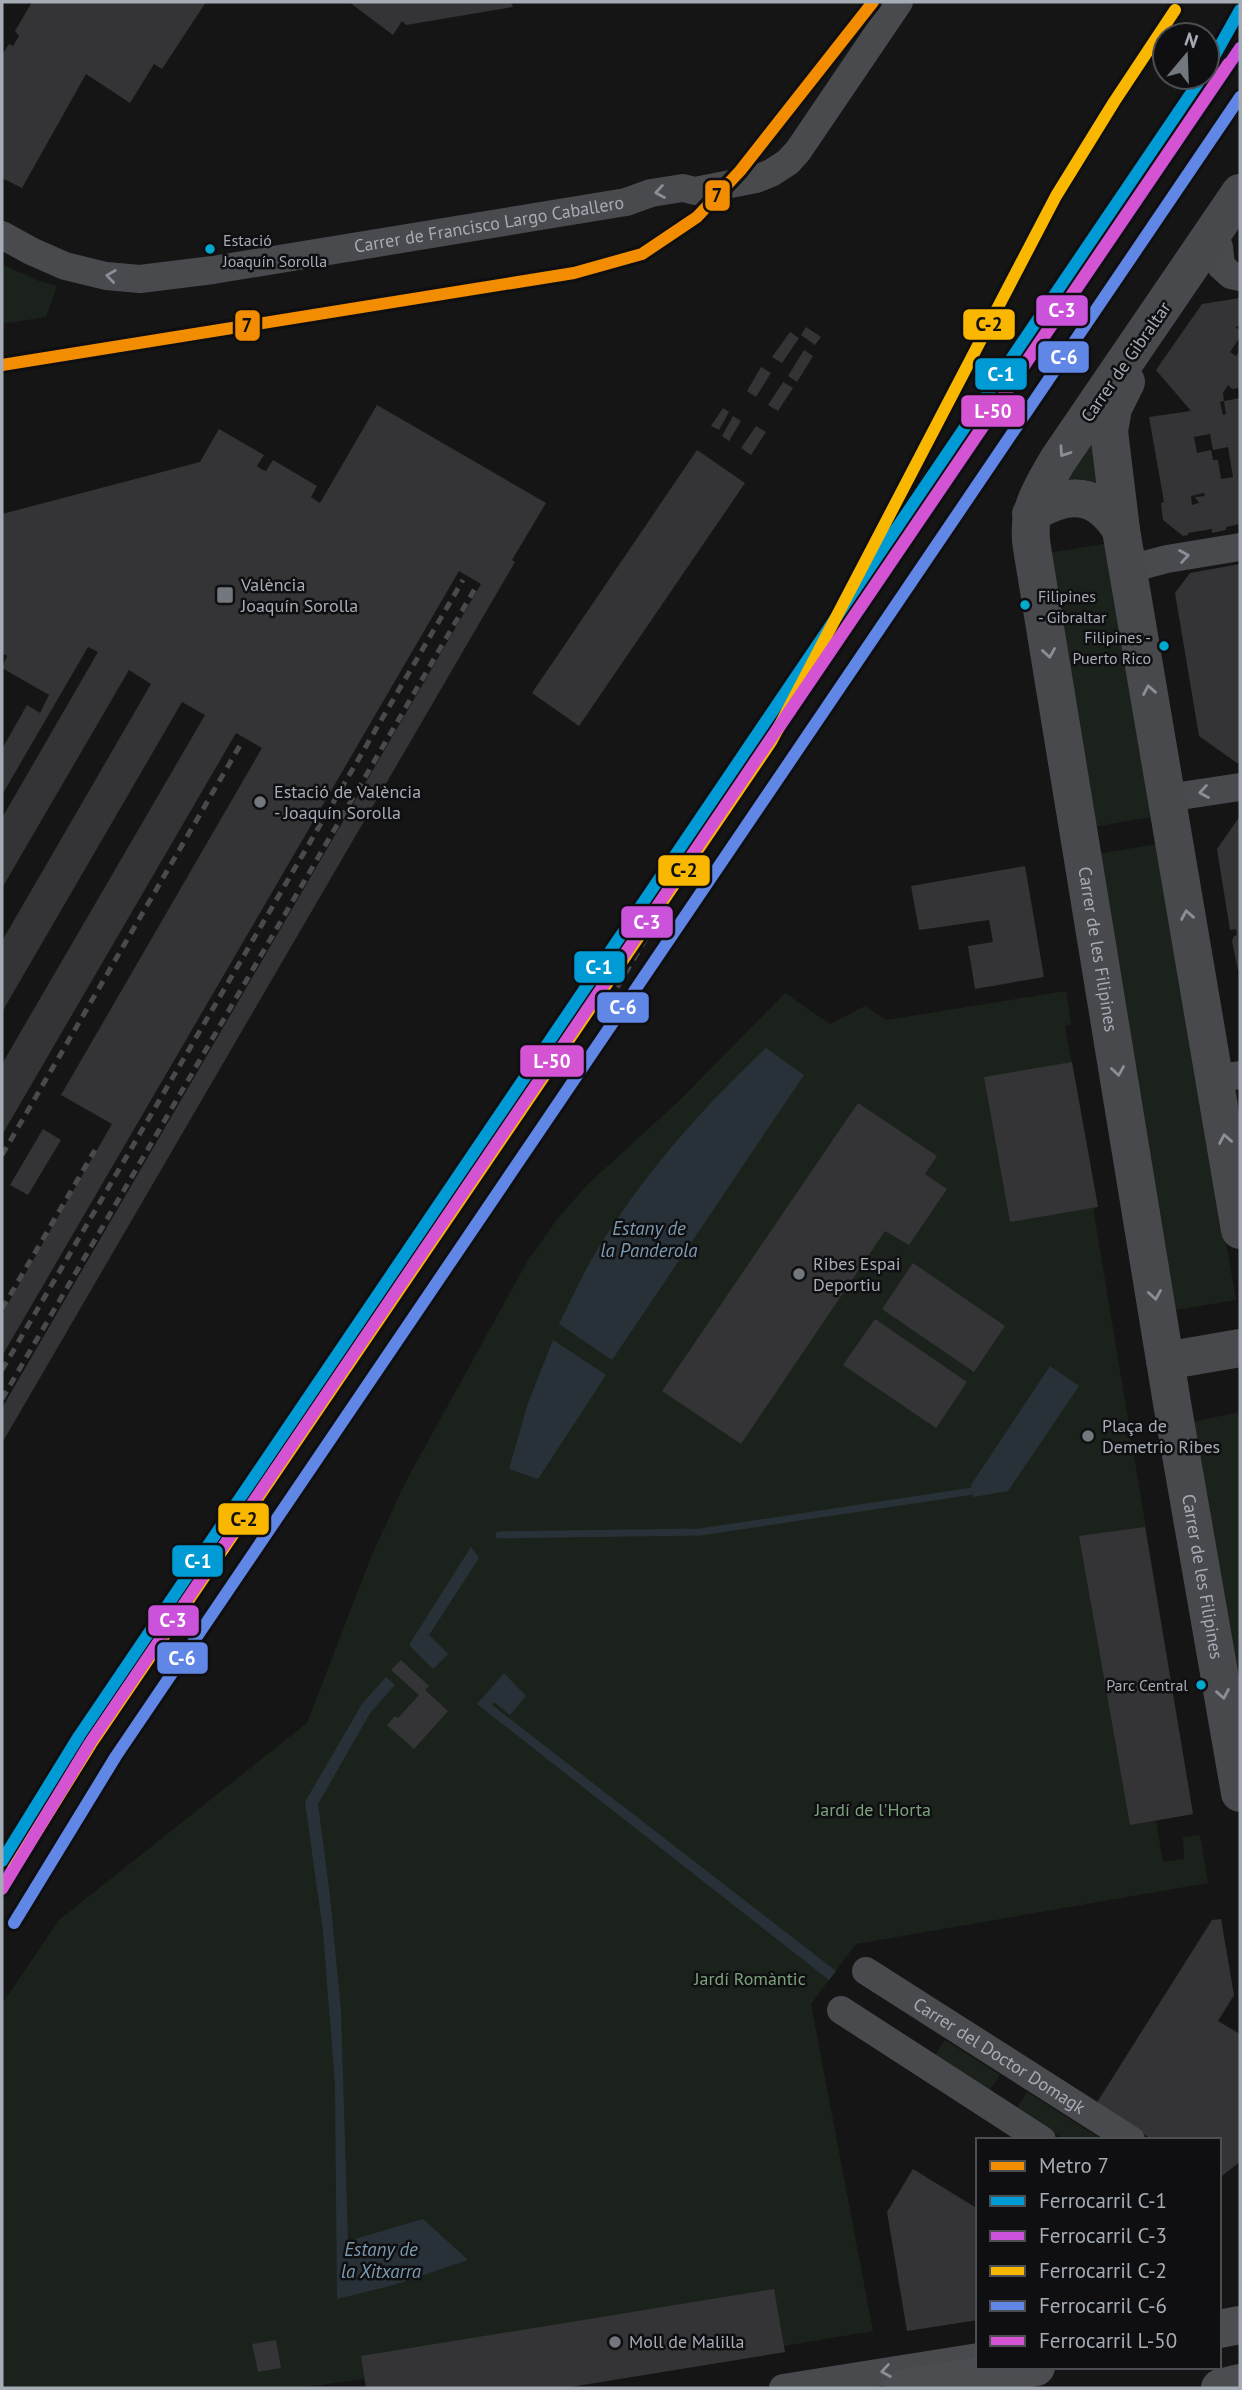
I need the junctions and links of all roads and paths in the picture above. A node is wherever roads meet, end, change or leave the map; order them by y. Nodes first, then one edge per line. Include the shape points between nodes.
1 (899, 2) edge
2 (1240, 194) edge
3 (2, 234) edge
4 (1233, 247) edge
5 (1031, 526) junction
6 (1121, 530) junction
7 (1240, 547) edge
8 (1129, 569) junction
9 (1240, 786) edge
10 (1167, 799) junction
11 (1228, 1077) edge
12 (1240, 1230) edge
13 (1240, 1348) edge
14 (1165, 1361) junction
15 (1240, 1793) edge
16 (866, 1971) dead end
17 (841, 2010) dead end
18 (1039, 2138) edge
19 (1128, 2138) edge
20 (1240, 2325) edge
21 (1221, 2329) edge
22 (976, 2357) edge
23 (1024, 2369) edge
24 (1240, 2384) edge
25 (919, 2386) edge
26 (783, 2388) edge
27 (1220, 2388) edge

1 -> 3 street, Carrer de Francisco Largo Caballero via 798,151 788,162 756,179 140,279 65,266
2 -> 5 main road, Carrer de Gibraltar via 1058,460 1039,492
4 - 6 main road, Carrer de Gibraltar via 1125,384 1113,408 1109,430
5 - 6 main road via 1059,499 1074,498 1091,500 1108,512
5 -> 14 main road, Carrer de les Filipines
6 - 8 main road
8 -> 7 street
10 -> 8 main road
9 -> 10 street
11 -> 10 main road
12 -> 11 main road
13 - 14 main road
14 -> 15 main road, Carrer de les Filipines
16 - 19 street, Carrer del Doctor Domagk
17 - 18 street
20 - 21 main road
22 -> 26 street
23 - 25 main road
24 - 27 main road

